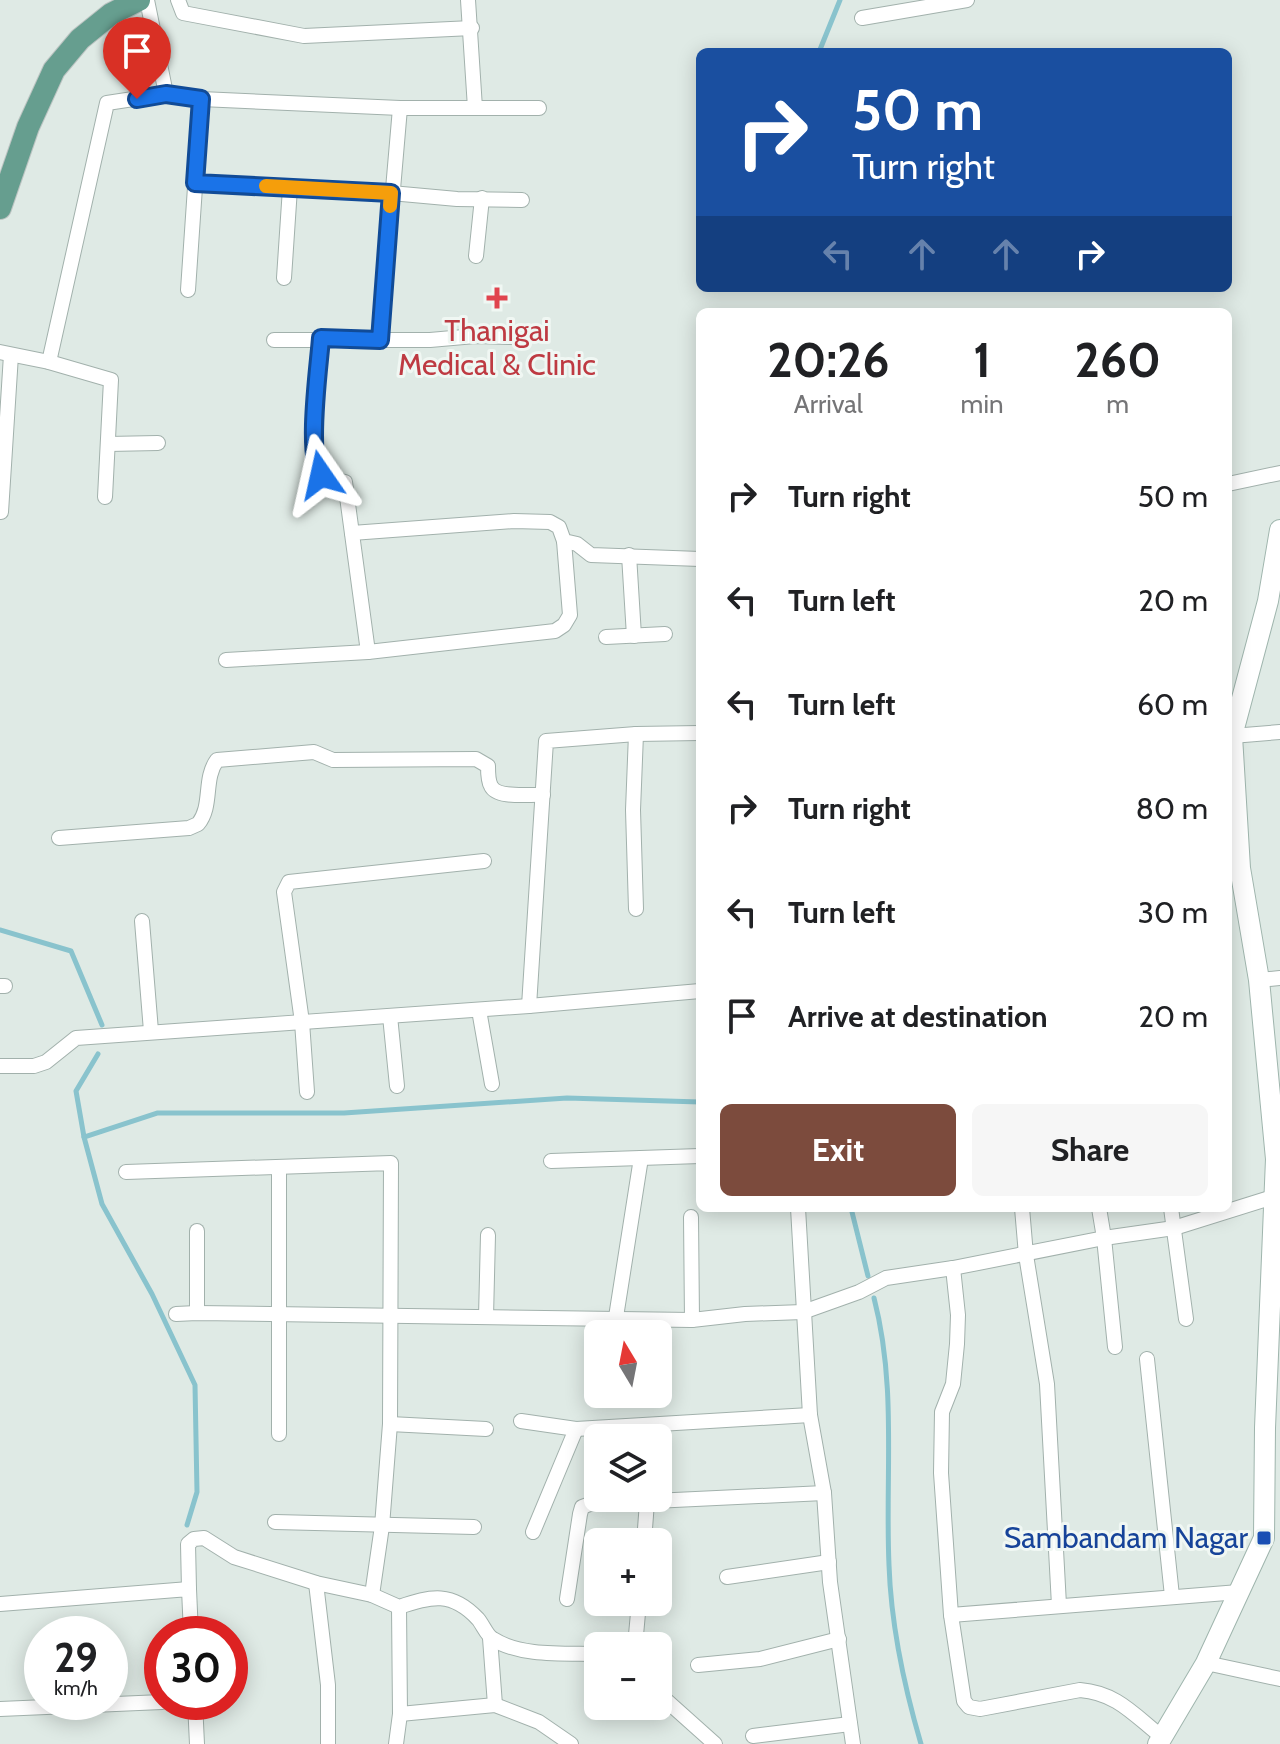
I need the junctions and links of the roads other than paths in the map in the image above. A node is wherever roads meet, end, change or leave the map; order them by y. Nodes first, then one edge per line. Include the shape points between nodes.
1 (139, 0) edge
2 (147, 0) edge
3 (178, 0) edge
4 (468, 0) edge
5 (967, 0) edge
6 (862, 18) dead end
7 (472, 28) junction
8 (166, 94) junction
9 (201, 99) junction
10 (400, 108) junction
11 (475, 108) junction
12 (539, 108) dead end
13 (195, 183) junction
14 (290, 188) junction
15 (391, 193) junction
16 (482, 198) junction
17 (522, 200) dead end
18 (0, 208) edge
19 (476, 256) dead end
20 (284, 278) dead end
21 (188, 290) dead end
22 (512, 337) dead end
23 (321, 338) junction
24 (274, 340) dead end
25 (380, 340) junction
26 (6, 353) edge
27 (49, 362) junction
28 (158, 443) dead end
29 (108, 444) junction
30 (1280, 473) edge
31 (1232, 483) edge
32 (105, 497) dead end
33 (1, 512) edge
34 (1280, 530) edge
35 (352, 533) junction
36 (564, 541) junction
37 (629, 555) junction
38 (696, 559) edge
39 (665, 634) dead end
40 (634, 636) junction
41 (606, 637) dead end
42 (368, 652) junction
43 (226, 660) dead end
44 (1280, 732) edge
45 (696, 733) edge
46 (636, 734) junction
47 (1232, 736) joint
48 (543, 795) junction
49 (1232, 804) edge
50 (59, 838) dead end
51 (484, 861) dead end
52 (1234, 870) edge
53 (636, 909) dead end
54 (142, 921) dead end
55 (1280, 978) edge
56 (1259, 980) junction
57 (696, 991) edge
58 (529, 1006) junction
59 (479, 1010) junction
60 (390, 1016) junction
61 (302, 1022) junction
62 (151, 1031) junction
63 (0, 1066) edge
64 (492, 1084) dead end
65 (397, 1086) dead end
66 (307, 1092) dead end
67 (696, 1156) edge
68 (641, 1158) junction
69 (1278, 1159) edge
70 (551, 1161) dead end
71 (279, 1168) junction
72 (126, 1172) dead end
73 (1273, 1197) junction
74 (1232, 1210) edge
75 (798, 1212) edge
76 (1022, 1212) edge
77 (1100, 1212) edge
78 (1172, 1212) edge
79 (1225, 1212) edge
80 (691, 1217) dead end
81 (1174, 1228) junction
82 (197, 1231) dead end
83 (488, 1235) dead end
84 (1104, 1238) junction
85 (1026, 1255) junction
86 (953, 1268) junction
87 (803, 1312) junction
88 (197, 1313) junction
89 (176, 1314) dead end
90 (281, 1315) junction
91 (391, 1316) junction
92 (486, 1317) junction
93 (616, 1317) junction
94 (1186, 1319) dead end
95 (692, 1320) junction
96 (1115, 1347) dead end
97 (1147, 1359) dead end
98 (1274, 1359) edge
99 (810, 1415) junction
100 (521, 1421) dead end
101 (390, 1424) junction
102 (486, 1429) dead end
103 (576, 1429) junction
104 (279, 1434) dead end
105 (824, 1493) junction
106 (672, 1501) edge
107 (584, 1506) edge
108 (275, 1522) dead end
109 (382, 1526) junction
110 (474, 1527) dead end
111 (533, 1532) dead end
112 (1272, 1537) edge
113 (829, 1562) junction
114 (727, 1577) dead end
115 (316, 1583) junction
116 (189, 1589) junction
117 (1239, 1592) junction
118 (372, 1595) junction
119 (1172, 1596) junction
120 (567, 1599) dead end
121 (0, 1604) edge
122 (1059, 1605) junction
123 (399, 1607) junction
124 (951, 1615) junction
125 (190, 1616) edge
126 (490, 1638) junction
127 (839, 1639) junction
128 (584, 1653) edge
129 (1206, 1663) junction
130 (698, 1665) dead end
131 (1280, 1679) edge
132 (144, 1703) edge
133 (495, 1705) junction
134 (672, 1706) edge
135 (0, 1709) edge
136 (400, 1714) junction
137 (196, 1720) edge
138 (850, 1724) junction
139 (753, 1736) dead end
140 (1160, 1740) edge
141 (197, 1744) edge
142 (328, 1744) edge
143 (396, 1744) edge
144 (571, 1744) edge
145 (715, 1744) edge
146 (853, 1744) edge

1 - 18 main road via 100,22 54,70
2 - 8 street
3 - 7 street via 183,13 304,36
4 - 7 street
5 - 6 street
7 - 11 street
8 - 9 street
8 - 27 street via 107,103
9 - 10 street
9 - 13 street
10 - 11 street
10 - 15 street
11 - 12 street
13 - 14 street
13 - 21 street
14 - 15 street
14 - 20 street
15 - 16 street
15 - 25 street
16 - 17 street
16 - 19 street
22 - 25 street
23 - 24 street
23 - 25 street
23 - 35 street via 315,467 328,478 345,482
26 - 27 street
26 - 33 street
27 - 29 street via 111,380
28 - 29 street
29 - 32 street
30 - 31 street
34 - 47 street via 1268,601
35 - 36 street via 539,521 559,527
35 - 42 street
36 - 37 street via 591,555
36 - 42 street via 570,615 555,631
37 - 38 street
37 - 40 street
39 - 40 street
40 - 41 street
42 - 43 street
44 - 47 street
45 - 46 street
46 - 48 street via 546,741
46 - 53 street
48 - 50 street via 494,790 488,766 476,759 333,760 314,752 217,760 198,824
48 - 58 street
49 - 52 street
51 - 61 street via 289,882 284,892
52 - 56 street
54 - 62 street
55 - 56 street
56 - 69 street
57 - 58 street
58 - 59 street
59 - 60 street
59 - 64 street
60 - 61 street
60 - 65 street
61 - 62 street
61 - 66 street
62 - 63 street via 76,1038 46,1062
67 - 68 street
68 - 70 street
68 - 93 street
69 - 73 street
71 - 72 street
71 - 90 street
71 - 91 street via 391,1163
73 - 74 street
73 - 98 street
75 - 87 street
76 - 85 street
77 - 84 street
78 - 81 street
79 - 81 street
80 - 95 street
81 - 84 street
81 - 94 street
82 - 88 street
83 - 92 street
84 - 85 street
84 - 96 street
85 - 86 street
85 - 122 street via 1047,1384
86 - 87 street via 886,1278
86 - 124 street via 957,1344 953,1384 942,1412 941,1444
87 - 95 street
87 - 99 street
88 - 89 street
88 - 90 street
90 - 91 street
90 - 104 street
91 - 92 street
91 - 101 street
92 - 93 street
93 - 95 street
97 - 119 street
98 - 112 street
99 - 103 street
99 - 105 street
100 - 103 street
101 - 102 street
101 - 109 street
103 - 111 street
105 - 106 street
105 - 113 street
107 - 120 street
108 - 109 street
109 - 110 street
109 - 118 street
112 - 117 street
113 - 114 street
113 - 127 street
115 - 116 street via 234,1557 204,1538 188,1544
115 - 118 street
115 - 142 street via 328,1685
116 - 121 street
116 - 125 street
117 - 119 street
117 - 129 street
118 - 123 street
119 - 122 street
122 - 124 street
123 - 126 street via 431,1596 455,1602 478,1618
123 - 136 street
124 - 140 street via 961,1691 969,1707 1097,1691 1109,1695
126 - 128 street via 518,1648
126 - 133 street
127 - 130 street via 760,1659
127 - 138 street
129 - 131 street
129 - 140 street
132 - 135 street
133 - 136 street
133 - 144 street via 539,1722
134 - 145 street
136 - 143 street
137 - 141 street
138 - 139 street
138 - 146 street

